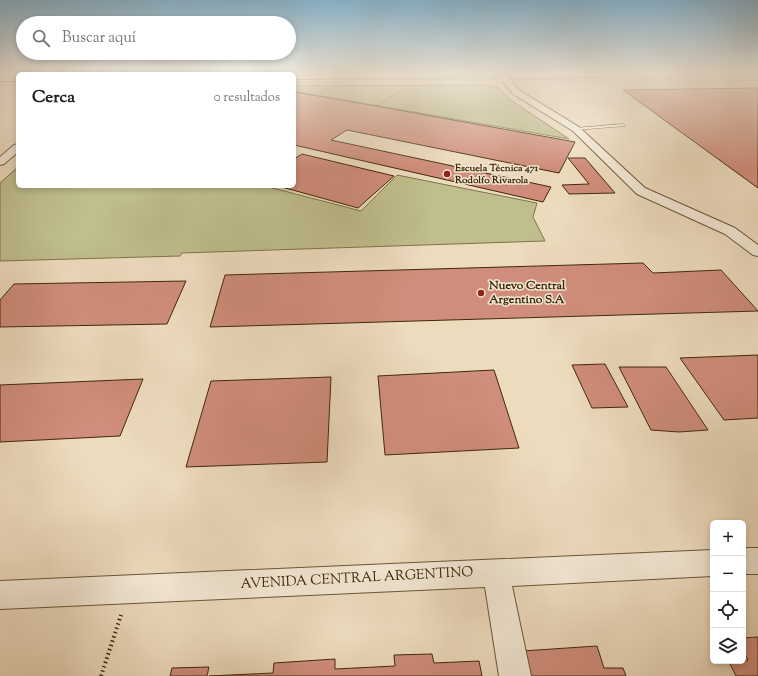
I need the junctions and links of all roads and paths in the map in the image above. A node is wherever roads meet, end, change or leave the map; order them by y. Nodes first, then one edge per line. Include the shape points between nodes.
1 (538, 106) edge
2 (623, 125) dead end
3 (576, 129) junction
4 (16, 149) edge
5 (0, 162) edge
6 (758, 252) edge
7 (746, 561) edge
8 (758, 561) edge
9 (710, 563) edge
10 (496, 573) junction
11 (129, 589) junction
12 (0, 595) edge
13 (101, 676) edge
14 (515, 676) edge

1 - 3 street
2 - 3 lane
3 - 6 street via 641,191 730,231
4 - 5 street
7 - 8 street
9 - 10 street, AVENIDA CENTRAL ARGENTINO
10 - 11 street, AVENIDA CENTRAL ARGENTINO
10 - 14 street
11 - 12 street, AVENIDA CENTRAL ARGENTINO
11 - 13 path

